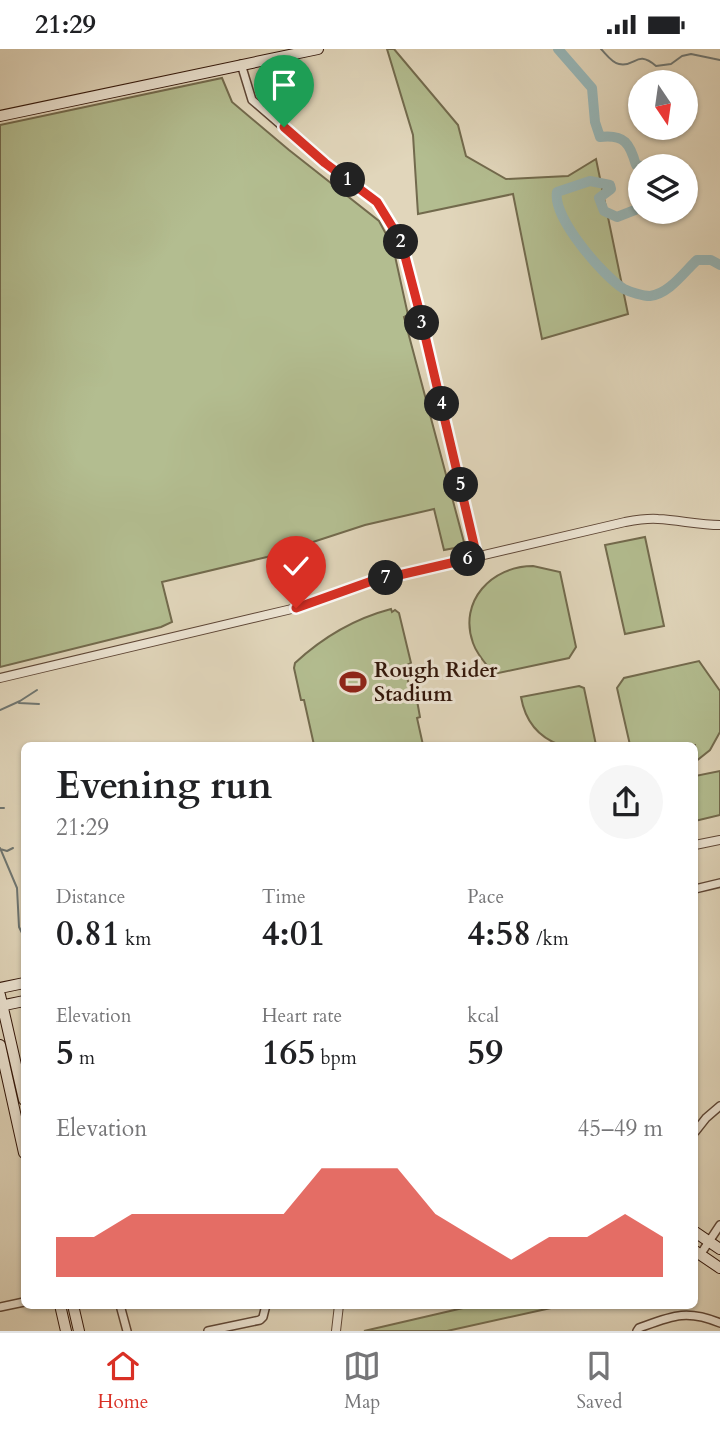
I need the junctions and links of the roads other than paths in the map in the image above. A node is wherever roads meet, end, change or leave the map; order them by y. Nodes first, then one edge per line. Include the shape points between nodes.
1 (318, 49) edge
2 (241, 64) junction
3 (0, 116) edge
4 (720, 525) edge
5 (477, 557) junction
6 (0, 678) edge
7 (719, 840) edge
8 (698, 844) edge
9 (720, 851) edge
10 (720, 883) edge
11 (698, 889) edge
12 (21, 984) edge
13 (0, 988) edge
14 (0, 995) edge
15 (21, 1002) edge
16 (1, 1006) edge
17 (0, 1045) edge
18 (21, 1088) edge
19 (720, 1106) edge
20 (698, 1128) edge
21 (21, 1140) edge
22 (720, 1225) edge
23 (698, 1234) edge
24 (709, 1241) junction
25 (720, 1249) edge
26 (698, 1252) edge
27 (698, 1254) edge
28 (720, 1268) edge
29 (21, 1303) edge
30 (0, 1307) edge
31 (61, 1309) edge
32 (74, 1309) edge
33 (121, 1309) edge
34 (264, 1309) edge
35 (339, 1309) edge
36 (720, 1323) edge
37 (66, 1331) edge
38 (79, 1331) edge
39 (127, 1331) edge
40 (208, 1331) edge
41 (336, 1331) edge
42 (637, 1331) edge

1 - 2 main road
2 - 3 main road
2 - 5 street via 252,100 377,202 401,241
4 - 5 street via 643,519
5 - 6 street via 369,582 296,608
7 - 8 street
7 - 9 street
10 - 11 street
12 - 13 main road
14 - 16 main road
15 - 16 main road
16 - 18 main road
17 - 21 main road
19 - 20 street
22 - 24 street
23 - 24 main road
24 - 25 main road
24 - 26 street
27 - 28 main road
29 - 30 street
31 - 37 main road
32 - 38 main road
33 - 39 street
34 - 40 street via 260,1319
35 - 41 street
36 - 42 street via 702,1316 672,1316

